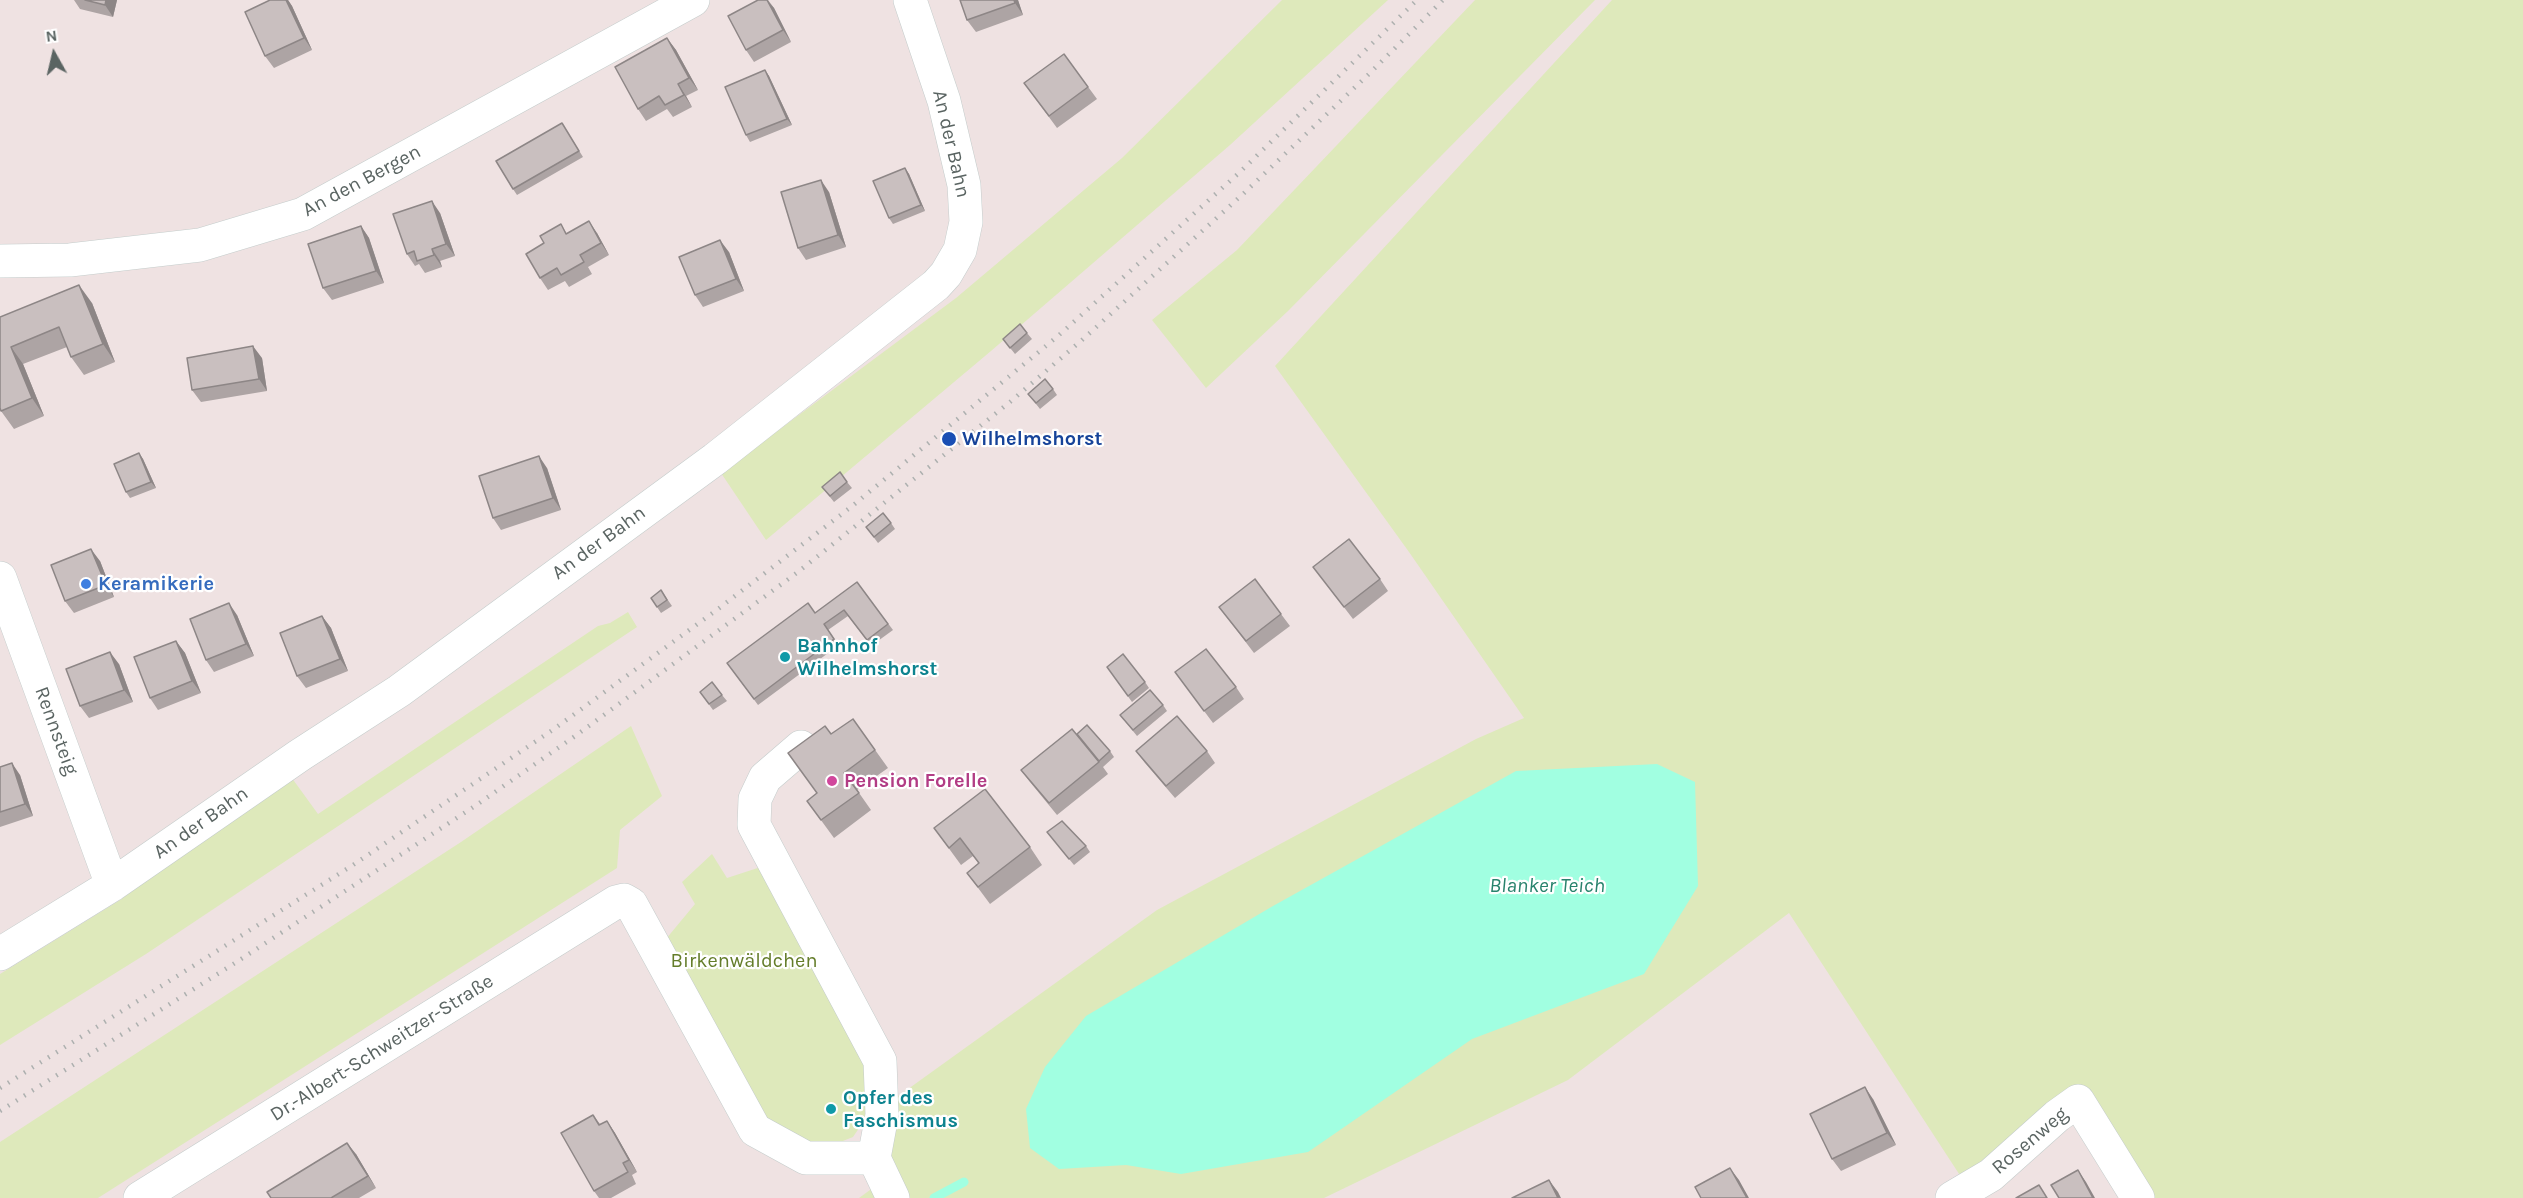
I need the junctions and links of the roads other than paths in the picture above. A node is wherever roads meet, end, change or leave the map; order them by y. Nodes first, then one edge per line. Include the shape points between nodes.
1 (693, 0) edge
2 (910, 0) edge
3 (0, 261) edge
4 (0, 578) edge
5 (801, 747) edge
6 (112, 885) junction
7 (0, 954) edge
8 (884, 1180) edge
9 (140, 1198) edge
10 (1952, 1198) edge
11 (2138, 1198) edge

1 - 3 street, An den Bergen via 303,214 200,245 70,260
2 - 6 street, An der Bahn via 944,100 964,185 966,222 960,250 946,274 715,459 399,690
4 - 6 street, Rennsteig
5 - 8 street via 765,778 755,798 754,825 880,1061
6 - 7 street, An der Bahn
8 - 9 street, Dr.-Albert-Schweitzer-Straße via 806,1158 755,1130 631,904 624,900
10 - 11 street, Rosenweg via 1991,1175 2078,1101

